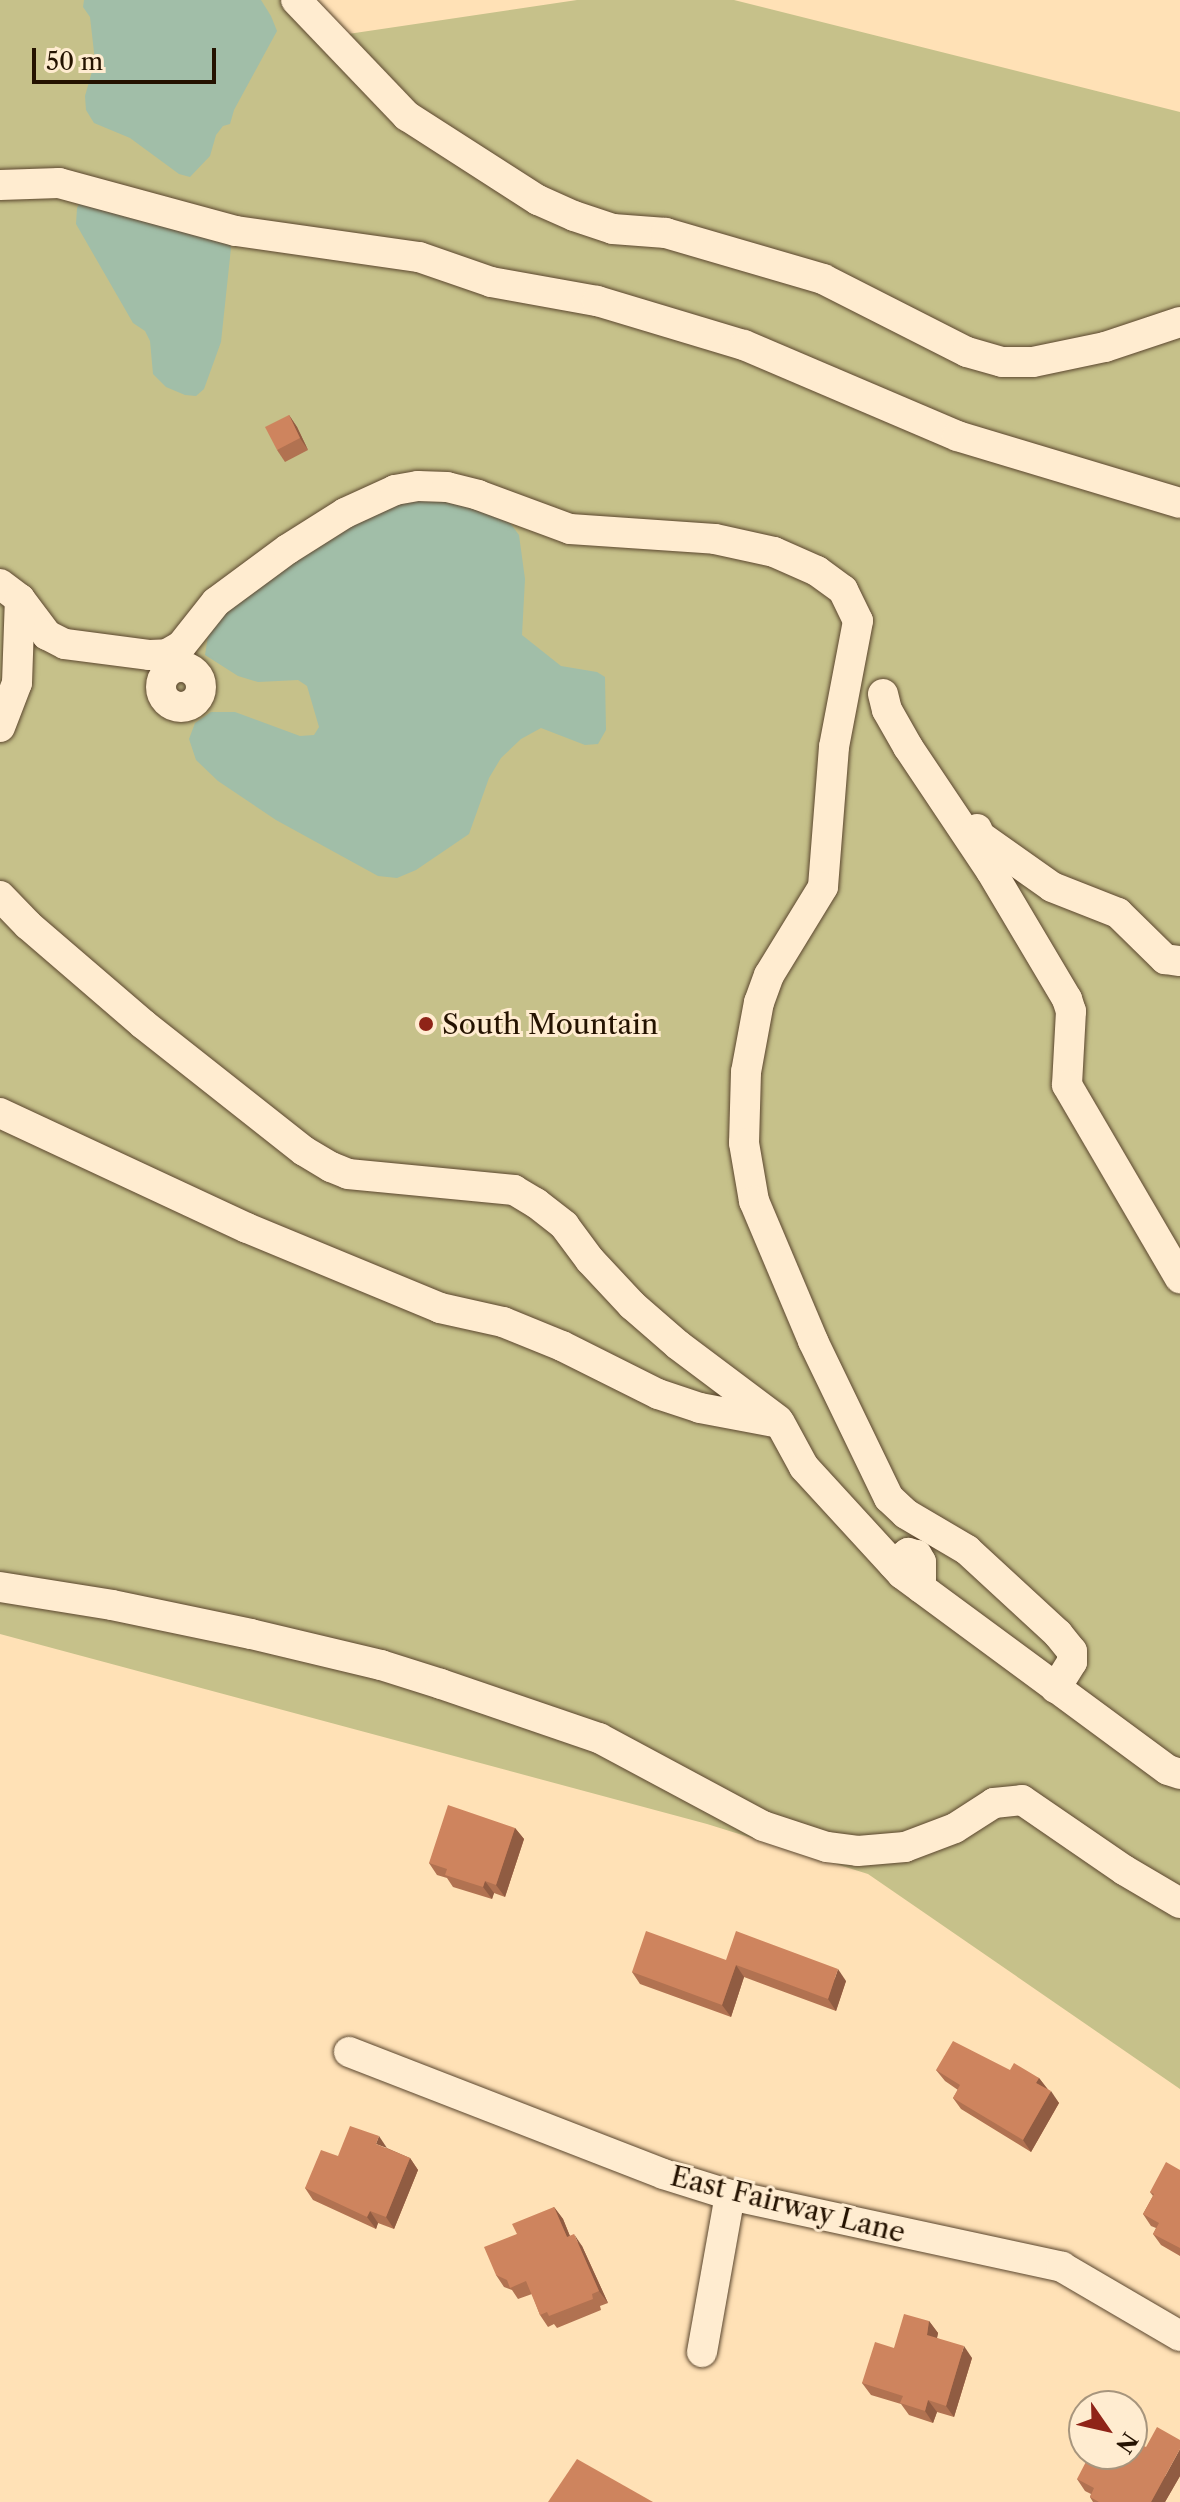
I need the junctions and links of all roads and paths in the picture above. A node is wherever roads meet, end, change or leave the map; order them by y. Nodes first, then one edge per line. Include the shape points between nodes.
1 (296, 0) edge
2 (0, 185) edge
3 (1180, 322) edge
4 (1180, 503) edge
5 (19, 610) edge
6 (867, 692) junction
7 (0, 727) edge
8 (943, 794) junction
9 (0, 896) edge
10 (1180, 961) edge
11 (0, 1113) edge
12 (1180, 1278) edge
13 (730, 1400) junction
14 (0, 1587) edge
15 (1056, 1688) junction
16 (1180, 1774) edge
17 (1180, 1903) edge
18 (349, 2052) dead end
19 (730, 2195) junction
20 (1180, 2336) edge
21 (702, 2352) dead end

1 - 3 street via 407,116 538,200 574,216 613,229 666,233 823,279 967,352 1002,362 1033,362 1105,347
2 - 4 street via 59,183 236,231 419,257 491,282 597,301 744,345 957,436
5 - 6 street via 65,644 172,661 216,602 288,549 345,513 395,490 447,487 570,529 715,539 774,552 817,571 843,590 858,621
5 - 7 street via 17,683
6 - 8 street
6 - 15 street via 834,747 823,887 769,975 759,1002 746,1072 744,1143 754,1201 813,1341 889,1498 967,1550 1058,1634 1072,1651 1072,1662
8 - 10 street via 966,798 980,836 1052,887 1118,913 1165,959
8 - 12 street via 1067,999 1067,1085
9 - 13 street via 79,971 304,1151 348,1174 514,1190 564,1225 632,1305
11 - 13 street via 247,1228 440,1308 503,1322 658,1394
13 - 15 street via 780,1423 804,1467 893,1564
14 - 17 street via 164,1616 411,1674 599,1738 763,1826 827,1847 905,1847 955,1828 994,1803 1022,1800
15 - 16 street
18 - 19 street, East Fairway Lane
19 - 20 street, East Fairway Lane via 1062,2267
19 - 21 street

